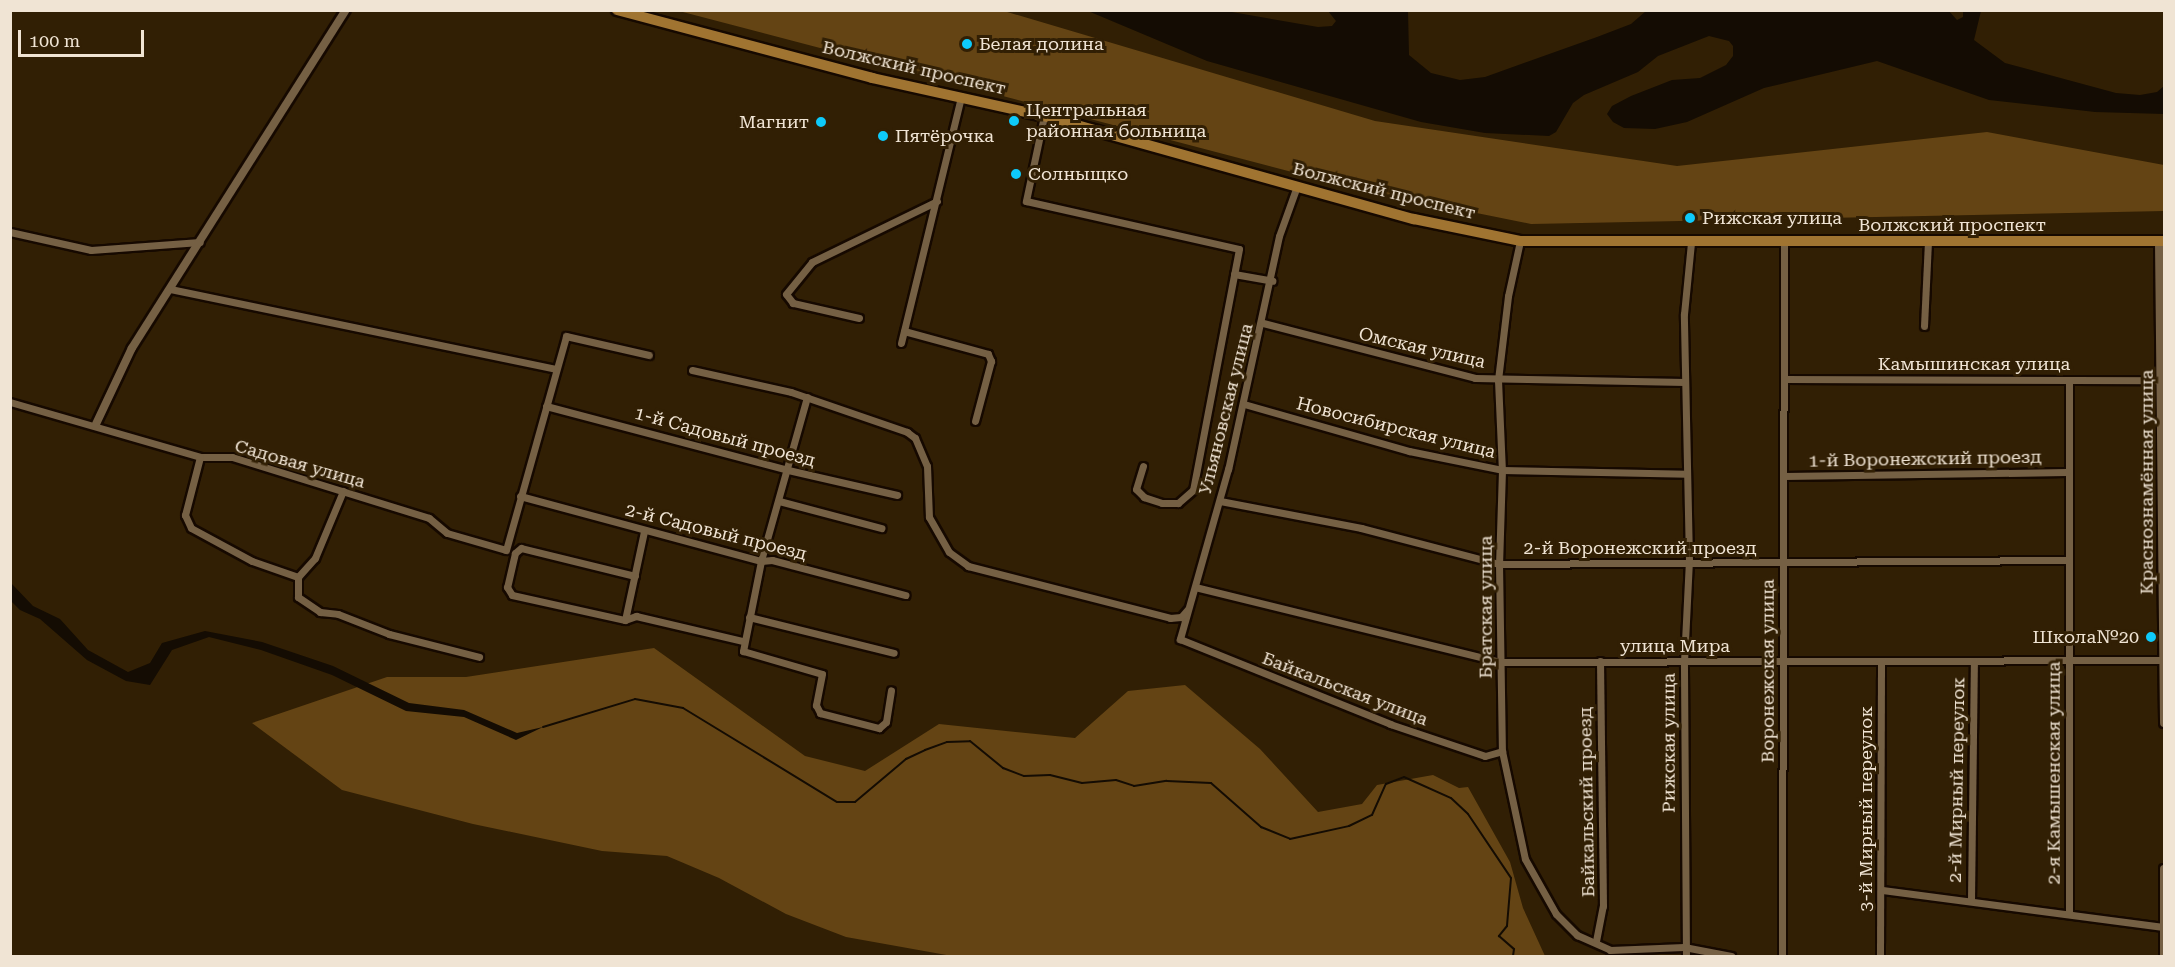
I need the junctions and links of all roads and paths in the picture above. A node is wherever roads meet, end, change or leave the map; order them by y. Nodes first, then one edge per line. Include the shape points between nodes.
1 (346, 10) edge
2 (616, 10) edge
3 (961, 96) junction
4 (1044, 116) junction
5 (1297, 186) junction
6 (938, 201) junction
7 (10, 232) edge
8 (1520, 241) junction
9 (200, 242) junction
10 (1691, 242) junction
11 (1784, 242) junction
12 (1928, 242) junction
13 (2162, 242) edge
14 (1234, 274) junction
15 (1272, 281) junction
16 (170, 289) junction
17 (859, 318) dead end
18 (1263, 323) junction
19 (1924, 326) dead end
20 (904, 331) junction
21 (901, 343) dead end
22 (649, 355) dead end
23 (556, 369) junction
24 (692, 370) dead end
25 (1784, 379) junction
26 (1498, 380) junction
27 (2069, 380) junction
28 (2164, 380) edge
29 (1685, 382) junction
30 (807, 397) junction
31 (10, 402) edge
32 (1244, 404) junction
33 (546, 406) junction
34 (975, 421) dead end
35 (96, 424) junction
36 (200, 457) junction
37 (1143, 466) dead end
38 (788, 470) junction
39 (1502, 470) junction
40 (2067, 472) junction
41 (1686, 474) junction
42 (1784, 476) junction
43 (343, 491) junction
44 (897, 495) dead end
45 (520, 496) junction
46 (778, 501) junction
47 (1220, 501) junction
48 (881, 528) dead end
49 (644, 531) junction
50 (2067, 560) junction
51 (761, 561) junction
52 (1689, 561) junction
53 (1784, 562) junction
54 (1499, 564) junction
55 (635, 576) junction
56 (298, 577) junction
57 (1195, 587) junction
58 (905, 595) dead end
59 (1189, 608) junction
60 (748, 617) junction
61 (625, 620) junction
62 (1180, 639) joint
63 (742, 642) junction
64 (894, 653) dead end
65 (479, 657) dead end
66 (1782, 659) junction
67 (2164, 660) edge
68 (1600, 661) junction
69 (1974, 661) junction
70 (1501, 662) junction
71 (1684, 662) junction
72 (1881, 662) junction
73 (2069, 662) junction
74 (891, 690) dead end
75 (2164, 723) edge
76 (1502, 751) junction
77 (2164, 869) edge
78 (1882, 890) junction
79 (1971, 900) junction
80 (2069, 914) junction
81 (2164, 927) edge
82 (1596, 941) junction
83 (1684, 947) junction
84 (1686, 957) edge
85 (1731, 957) edge
86 (1782, 957) edge
87 (1880, 957) edge
88 (2164, 957) edge

1 - 9 street
2 - 3 main road, Волжский проспект via 872,78
3 - 4 main road, Волжский проспект
3 - 6 street
4 - 5 main road, Волжский проспект
4 - 14 street via 1026,201 1239,249
5 - 8 main road, Волжский проспект via 1414,219
5 - 15 street, Ульяновская улица via 1280,237
6 - 17 street via 812,262 786,294 793,303
6 - 20 street
7 - 9 street via 91,250
8 - 10 main road, Волжский проспект
8 - 26 street, Братская улица via 1508,296
9 - 16 street
10 - 11 main road, Волжский проспект
10 - 29 street, Рижская улица via 1684,314
11 - 12 main road, Волжский проспект
11 - 25 street, Воронежская улица
12 - 13 main road, Волжский проспект
12 - 19 street
13 - 28 street, Краснознамённая улица
14 - 15 street
14 - 37 street via 1193,490 1178,503 1144,497 1136,489
15 - 18 street, Ульяновская улица
16 - 23 street
16 - 35 street via 132,348
18 - 26 street, Омская улица via 1475,378
18 - 32 street, Ульяновская улица
20 - 21 street
20 - 34 street via 987,354 991,361
22 - 23 street via 566,336
23 - 33 street
24 - 30 street
25 - 27 street, Камышинская улица
25 - 42 street, Воронежская улица
26 - 29 street, Омская улица
26 - 39 street, Братская улица
27 - 28 street, Камышинская улица
27 - 40 street, 2-я Камышенская улица
28 - 67 street, Краснознамённая улица
29 - 41 street, Рижская улица
30 - 38 street
30 - 59 street via 897,427 915,438 927,466 929,517 948,552 969,566 1170,618 1181,617
31 - 35 street, Садовая улица
32 - 39 street, Новосибирская улица via 1408,451
32 - 47 street, Ульяновская улица
33 - 38 street, 1-й Садовый проезд
33 - 45 street
35 - 36 street, Садовая улица
36 - 43 street, Садовая улица via 232,457
36 - 56 street via 185,515 191,528 252,561
38 - 44 street, 1-й Садовый проезд
38 - 46 street
39 - 41 street, Новосибирская улица
39 - 54 street, Братская улица
40 - 42 street, 1-й Воронежский проезд
40 - 50 street, 2-я Камышенская улица
41 - 52 street, Рижская улица
42 - 53 street, Воронежская улица
43 - 45 street, Садовая улица via 429,518 447,533 506,550
43 - 56 street via 315,558
45 - 49 street, 2-й Садовый проезд
46 - 48 street
46 - 51 street
47 - 54 street, 2-й Воронежский проезд via 1361,528
47 - 57 street, Ульяновская улица
49 - 51 street, 2-й Садовый проезд
49 - 55 street
50 - 53 street, 2-й Воронежский проезд
50 - 73 street, 2-я Камышенская улица
51 - 58 street, 2-й Садовый проезд via 772,560
51 - 60 street
52 - 53 street, 2-й Воронежский проезд
52 - 54 street, 2-й Воронежский проезд
52 - 71 street, Рижская улица
53 - 66 street, Воронежская улица
54 - 70 street, Братская улица
55 - 61 street
55 - 61 street via 520,548 515,553 507,587 512,595
56 - 65 street via 298,597 320,612
57 - 59 street, Ульяновская улица
57 - 70 street, улица Мира
59 - 62 street, Ульяновская улица
60 - 63 street
60 - 64 street
61 - 63 street via 636,616
62 - 76 street, Байкальская улица via 1390,724 1485,756
63 - 74 street via 746,654 822,674 816,705 820,713 879,728 886,723
66 - 71 street, улица Мира
66 - 72 street, улица Мира
66 - 86 street, Воронежская улица
67 - 73 street, улица Мира
67 - 75 street, Краснознамённая улица
68 - 70 street, улица Мира
68 - 71 street, улица Мира
68 - 82 street, Байкальский проезд via 1603,906
69 - 72 street, улица Мира
69 - 73 street, улица Мира
69 - 79 street, 2-й Мирный переулок
70 - 76 street, Братская улица
71 - 83 street, Рижская улица
72 - 78 street, 3-й Мирный переулок
73 - 80 street, 2-я Камышенская улица
76 - 82 street, Братская улица via 1525,859 1563,924 1577,935
77 - 81 street
78 - 79 street
78 - 87 street, 3-й Мирный переулок
79 - 80 street
80 - 81 street
81 - 88 street
82 - 83 street via 1611,950
83 - 84 street, Рижская улица
83 - 85 street

